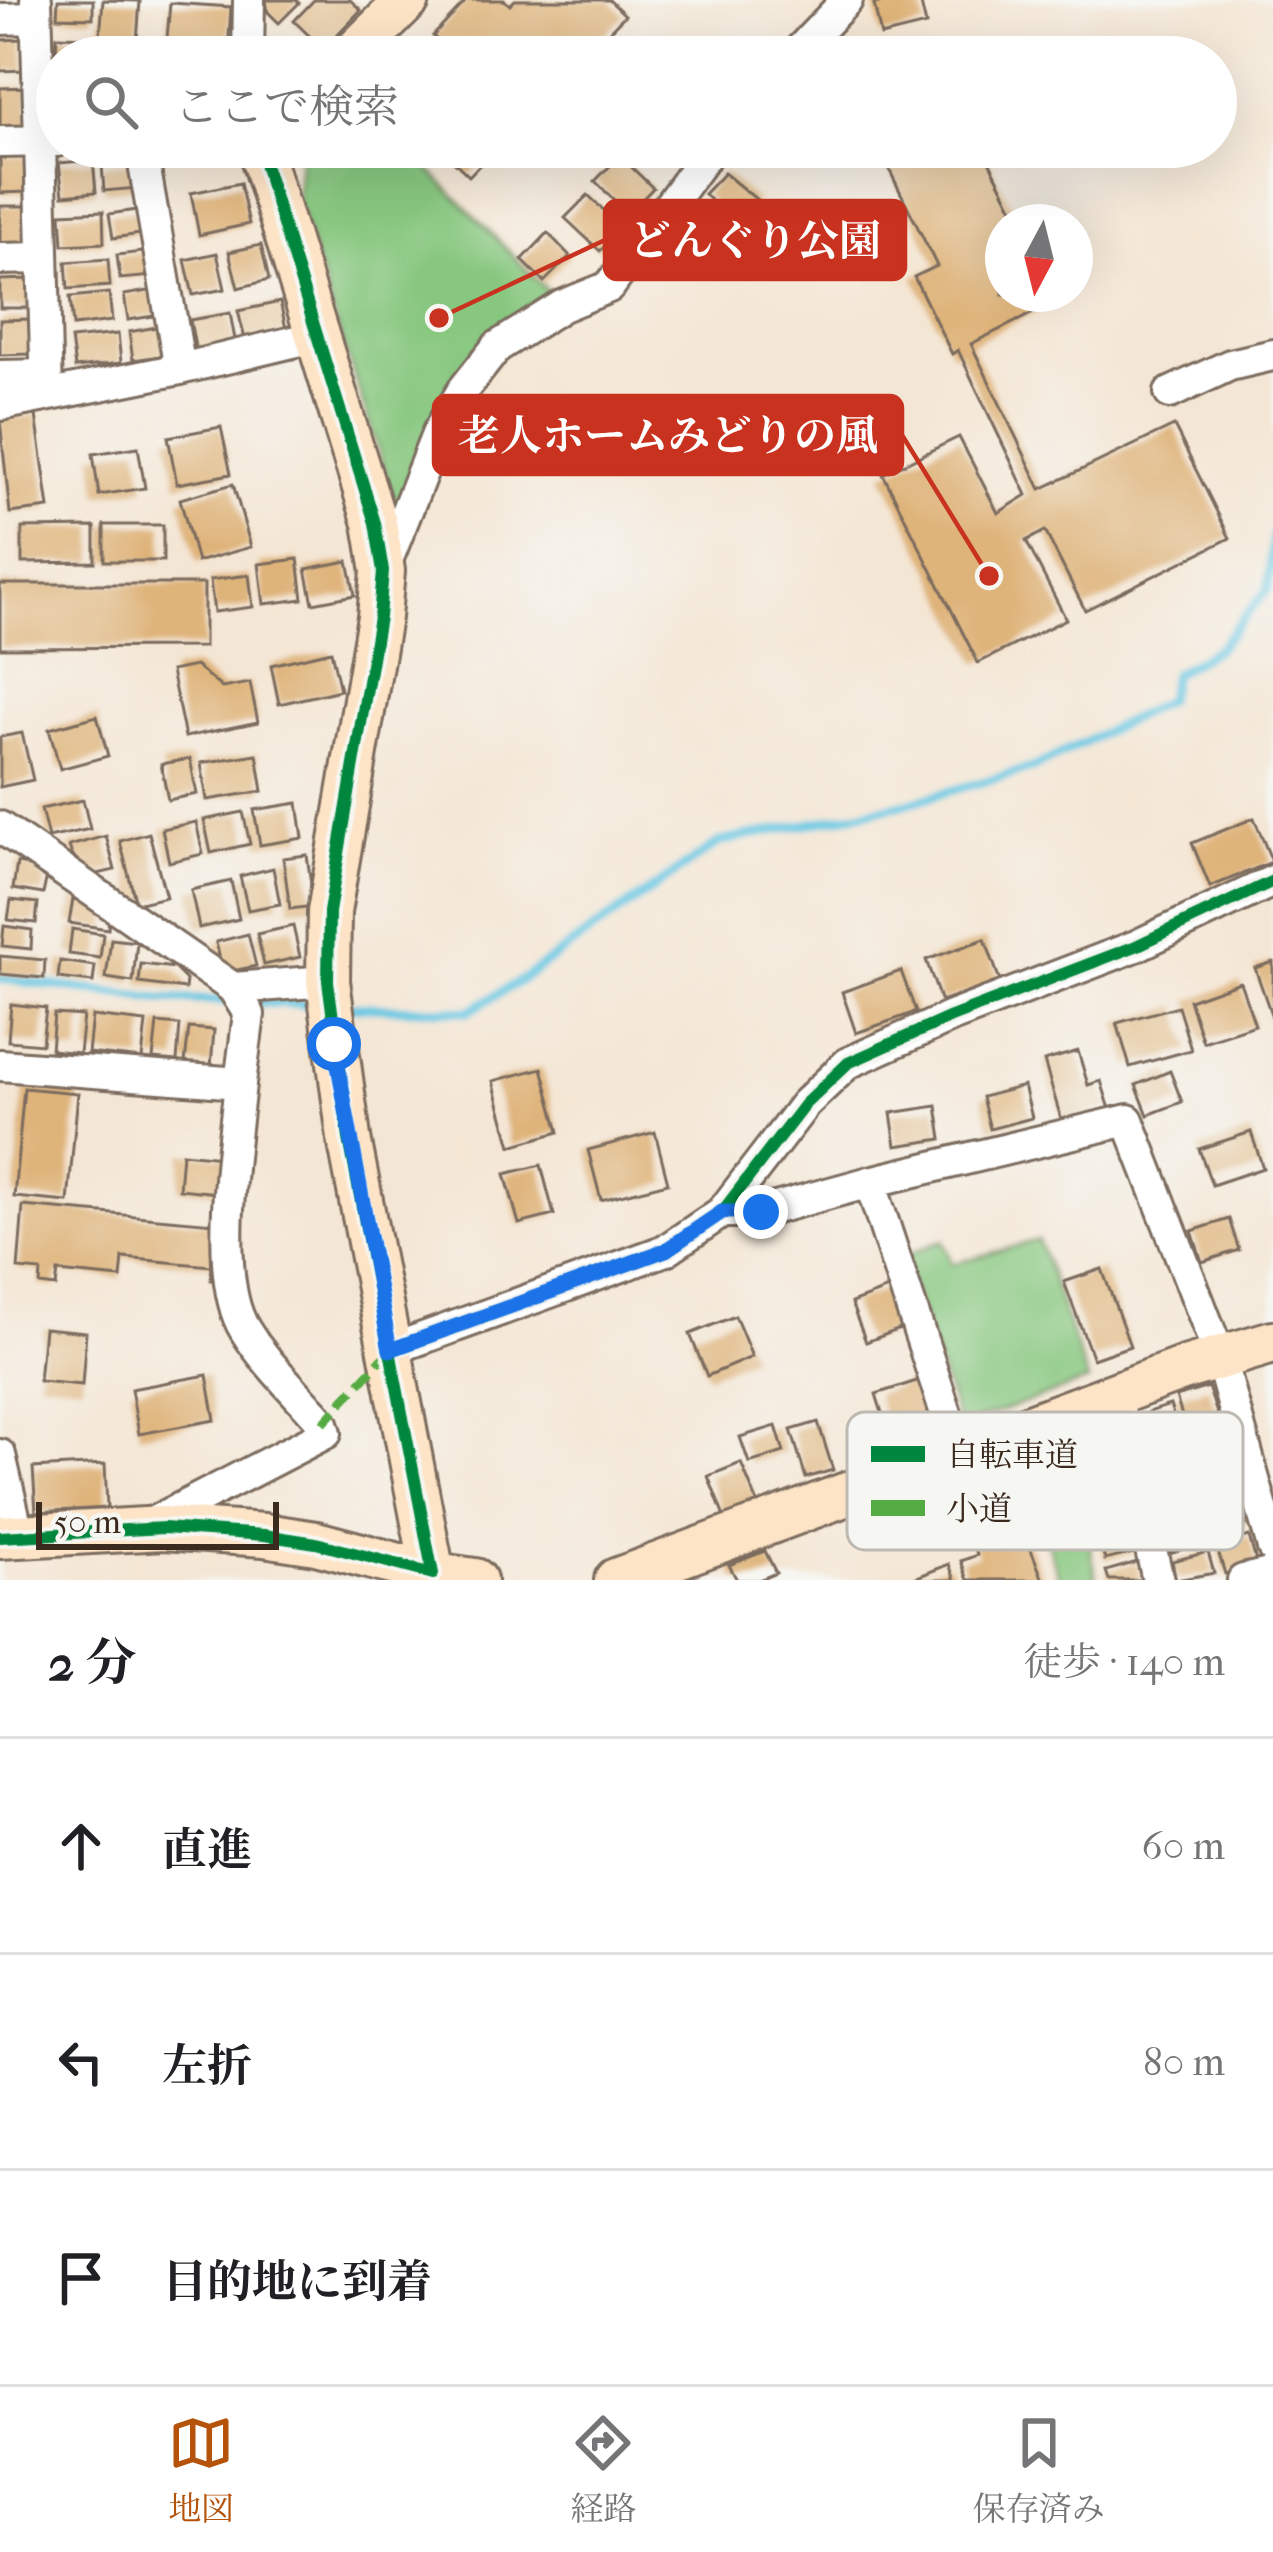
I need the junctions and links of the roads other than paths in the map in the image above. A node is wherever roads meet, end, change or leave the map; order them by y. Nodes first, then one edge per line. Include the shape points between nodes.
1 (249, 0) edge
2 (408, 0) edge
3 (847, 0) edge
4 (36, 9) edge
5 (0, 19) edge
6 (248, 36) edge
7 (371, 36) edge
8 (814, 36) edge
9 (36, 141) edge
10 (0, 142) edge
11 (46, 168) edge
12 (145, 168) edge
13 (266, 168) edge
14 (697, 168) edge
15 (41, 258) junction
16 (0, 259) edge
17 (318, 336) junction
18 (1273, 355) edge
19 (180, 369) junction
20 (0, 376) edge
21 (46, 385) junction
22 (1170, 393) dead end
23 (0, 405) edge
24 (383, 571) junction
25 (0, 826) edge
26 (1273, 880) edge
27 (328, 981) junction
28 (233, 988) junction
29 (0, 1065) edge
30 (240, 1083) junction
31 (870, 1182) junction
32 (722, 1212) junction
33 (1273, 1342) edge
34 (390, 1350) junction
35 (1220, 1357) junction
36 (1115, 1394) junction
37 (946, 1412) edge
38 (1067, 1412) edge
39 (1119, 1412) edge
40 (1235, 1412) edge
41 (1243, 1440) edge
42 (0, 1455) edge
43 (847, 1494) edge
44 (139, 1529) junction
45 (9, 1535) edge
46 (1273, 1549) edge
47 (1151, 1550) edge
48 (1273, 1574) edge
49 (434, 1577) edge
50 (475, 1580) edge
51 (616, 1580) edge
52 (1158, 1580) edge
53 (1243, 1580) edge

1 - 6 street
2 - 7 street
3 - 8 street
4 - 5 street
9 - 10 street
11 - 15 street
12 - 19 street
13 - 17 street
14 - 24 street via 609,287 497,347 463,390
15 - 16 street
15 - 21 street
17 - 19 street
17 - 24 street
18 - 22 street
19 - 21 street
20 - 21 street
21 - 23 street
24 - 27 street via 329,912
25 - 28 street
26 - 32 street via 1136,946 848,1063
27 - 28 street
27 - 34 street
28 - 30 street via 249,1014
29 - 30 street
30 - 44 street via 228,1212 232,1292 243,1327 326,1433
31 - 32 street via 761,1212
31 - 35 street via 1128,1120
31 - 37 street
32 - 34 street via 666,1250
33 - 35 street
34 - 49 street
35 - 36 street
35 - 40 street
36 - 38 street
36 - 39 street
41 - 46 street
42 - 45 street
43 - 51 street
44 - 45 street
44 - 49 street via 316,1543
47 - 52 street
48 - 53 street
49 - 50 street

